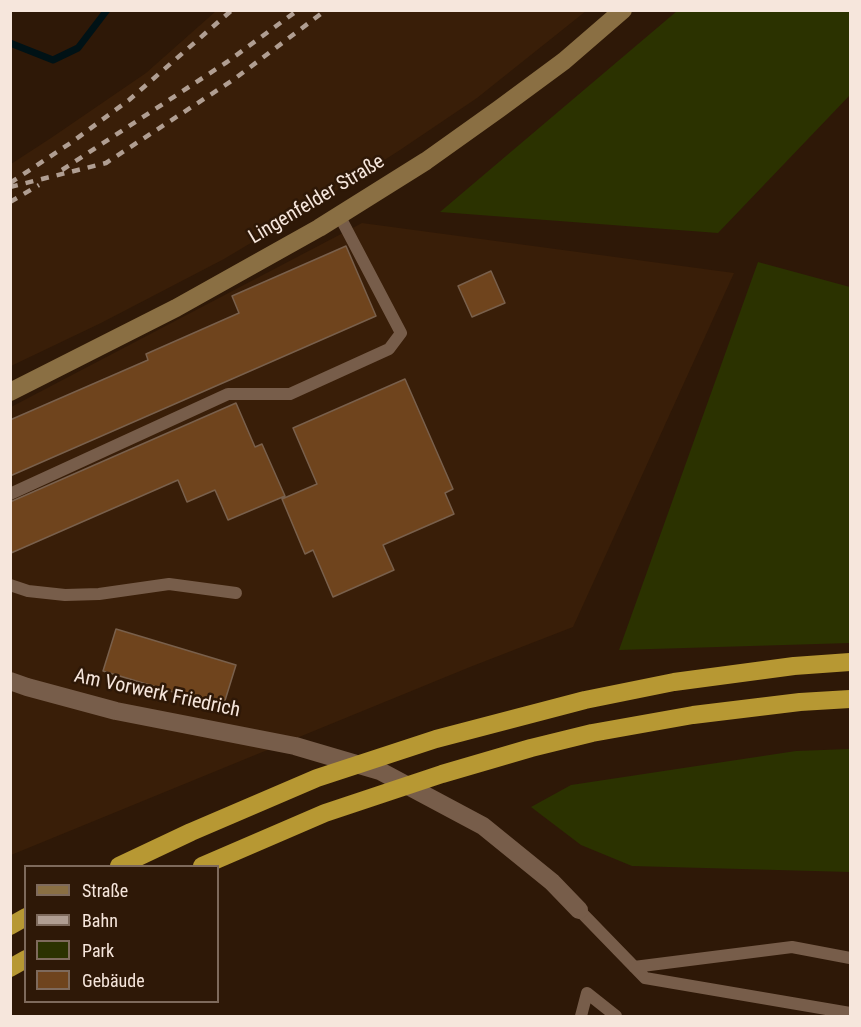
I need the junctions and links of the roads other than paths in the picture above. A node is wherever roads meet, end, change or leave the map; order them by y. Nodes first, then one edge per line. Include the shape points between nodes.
1 (623, 10) edge
2 (339, 215) junction
3 (10, 392) edge
4 (10, 494) edge
5 (10, 585) edge
6 (236, 593) dead end
7 (850, 662) edge
8 (10, 681) edge
9 (850, 699) edge
10 (123, 865) edge
11 (207, 865) edge
12 (579, 910) joint
13 (24, 918) edge
14 (10, 926) edge
15 (850, 958) edge
16 (24, 960) edge
17 (634, 967) junction
18 (10, 968) edge
19 (850, 1013) edge
20 (581, 1017) edge
21 (616, 1017) edge

1 - 2 main road, Lingenfelder Straße via 564,61 499,109 426,161
2 - 3 main road, Lingenfelder Straße via 176,308
2 - 4 lane via 400,333 389,349 290,394 228,394
5 - 6 lane via 64,595 170,584
7 - 10 highway via 674,682 585,700 436,739 317,778
8 - 12 street, Am Vorwerk Friedrich via 116,711 295,746 380,771 483,826 552,882
9 - 11 highway via 693,716 531,748 325,813
12 - 17 lane
13 - 14 highway
15 - 17 lane via 792,947
16 - 18 highway
17 - 19 lane via 645,978
20 - 21 lane via 587,993

